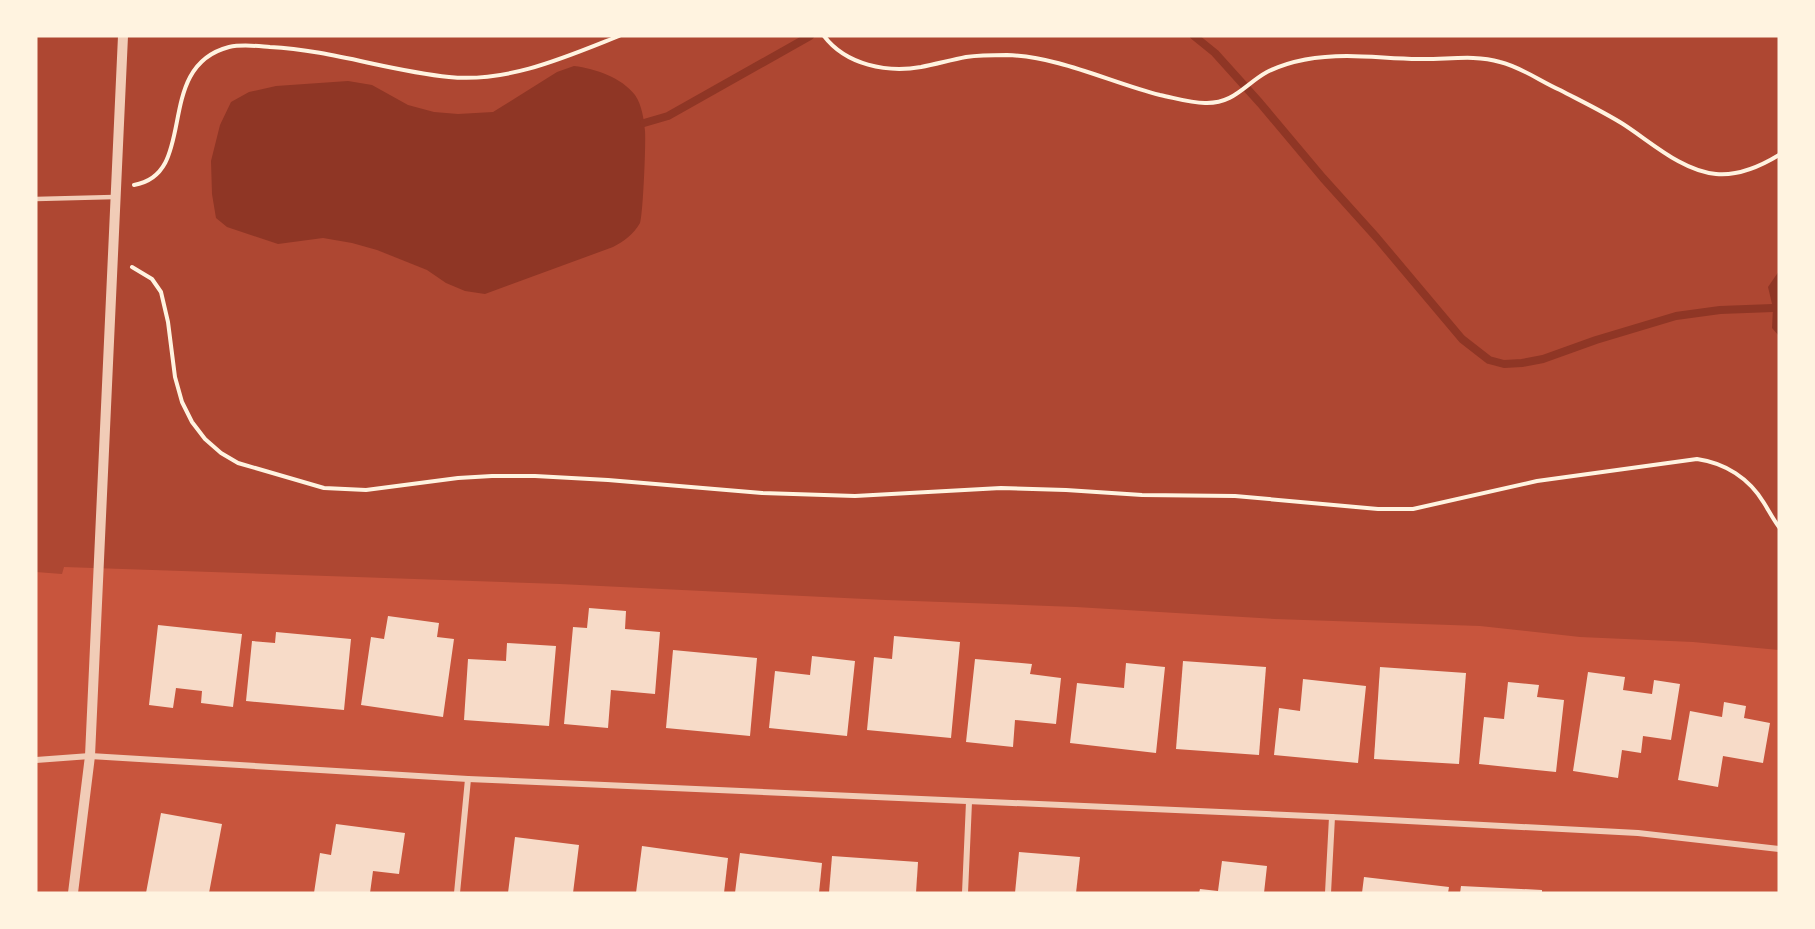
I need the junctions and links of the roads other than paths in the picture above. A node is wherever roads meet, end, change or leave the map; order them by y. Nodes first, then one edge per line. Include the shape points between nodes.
1 (123, 36) edge
2 (116, 193) junction
3 (36, 199) edge
4 (90, 756) junction
5 (36, 760) edge
6 (468, 779) junction
7 (969, 802) junction
8 (1332, 817) junction
9 (1779, 849) edge
10 (73, 893) edge
11 (457, 893) edge
12 (965, 893) edge
13 (1328, 893) edge

1 - 2 street
2 - 3 lane
2 - 4 street
4 - 5 street
4 - 6 street
4 - 10 street
6 - 7 street
6 - 11 street
7 - 8 street
7 - 12 street
8 - 9 street via 1638,833
8 - 13 street

